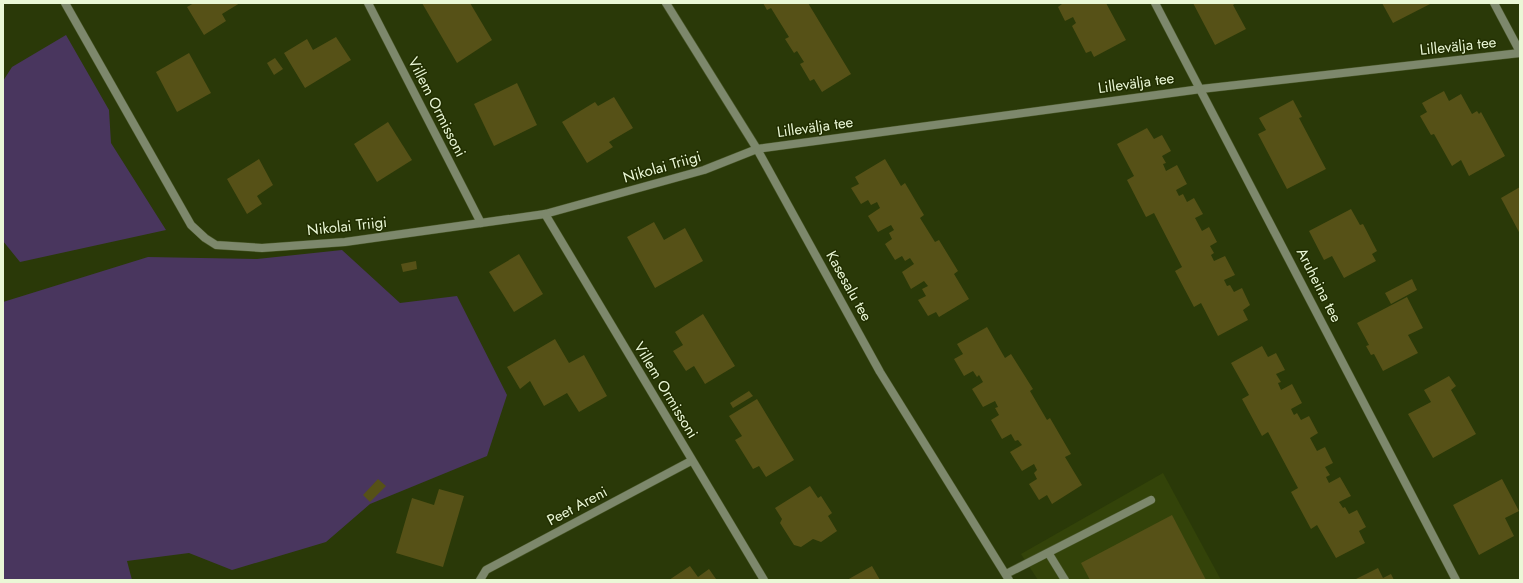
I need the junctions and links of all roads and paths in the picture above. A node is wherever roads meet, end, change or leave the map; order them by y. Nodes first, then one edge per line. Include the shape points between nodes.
1 (65, 3) edge
2 (368, 3) edge
3 (666, 3) edge
4 (1155, 3) edge
5 (1494, 3) edge
6 (1520, 53) edge
7 (1201, 89) junction
8 (757, 149) junction
9 (545, 214) junction
10 (480, 223) junction
11 (692, 461) junction
12 (1150, 500) dead end
13 (1049, 554) junction
14 (1008, 577) edge
15 (480, 580) edge
16 (764, 580) edge
17 (1065, 580) edge
18 (1456, 580) edge

1 - 10 street, Nikolai Triigi via 191,225 216,244 262,248 345,242
2 - 10 street, Villem Ormissoni
3 - 8 street, Kasesalu tee
4 - 7 street, Aruheina tee
5 - 6 street
6 - 7 street, Lillevälja tee
7 - 8 street, Lillevälja tee
7 - 18 street, Aruheina tee
8 - 9 street, Nikolai Triigi via 704,170
8 - 14 street, Kasesalu tee via 880,372
9 - 10 street, Nikolai Triigi
9 - 11 street, Villem Ormissoni
11 - 15 street, Peet Areni via 486,570
11 - 16 street, Villem Ormissoni
12 - 13 street
13 - 14 street
13 - 17 street

